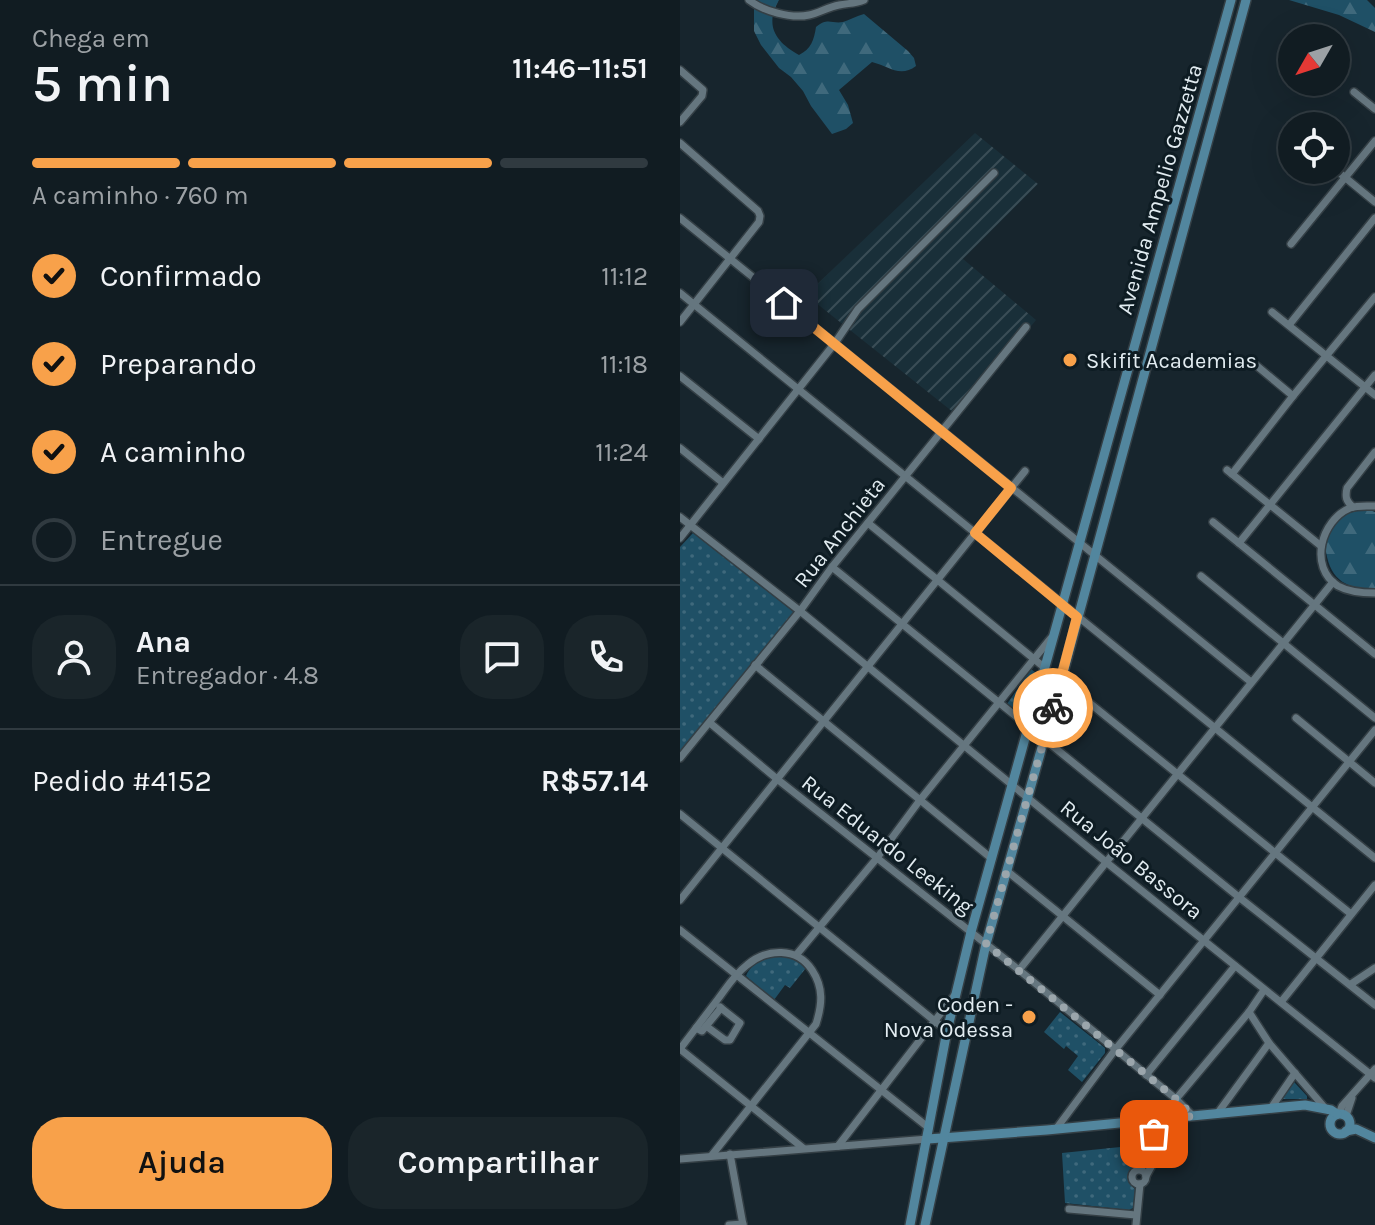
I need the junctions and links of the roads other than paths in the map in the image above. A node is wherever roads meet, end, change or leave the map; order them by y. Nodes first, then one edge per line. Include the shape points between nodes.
1 (749, 0) edge
2 (864, 0) edge
3 (1231, 0) edge
4 (1246, 0) edge
5 (680, 70) edge
6 (1354, 92) dead end
7 (1375, 109) edge
8 (680, 122) edge
9 (1375, 141) edge
10 (680, 143) edge
11 (1350, 171) edge
12 (994, 173) dead end
13 (1182, 174) junction
14 (1196, 180) junction
15 (1350, 181) edge
16 (1339, 184) edge
17 (1375, 202) edge
18 (680, 218) edge
19 (1375, 218) edge
20 (1291, 244) dead end
21 (729, 259) junction
22 (680, 293) edge
23 (1375, 297) edge
24 (693, 304) junction
25 (1272, 312) dead end
26 (680, 322) edge
27 (1289, 325) junction
28 (1026, 327) dead end
29 (835, 343) junction
30 (1326, 356) junction
31 (1257, 366) dead end
32 (1375, 375) edge
33 (680, 376) edge
34 (1365, 388) junction
35 (798, 389) junction
36 (1121, 393) junction
37 (1375, 395) edge
38 (1293, 396) junction
39 (1133, 411) junction
40 (943, 430) junction
41 (759, 439) junction
42 (680, 448) edge
43 (1375, 452) edge
44 (1025, 471) dead end
45 (906, 476) junction
46 (723, 483) junction
47 (1011, 488) junction
48 (1269, 504) junction
49 (1375, 506) edge
50 (1353, 507) junction
51 (680, 517) edge
52 (1213, 522) dead end
53 (868, 523) junction
54 (691, 525) junction
55 (975, 533) junction
56 (680, 538) edge
57 (1239, 543) junction
58 (1080, 544) junction
59 (1322, 550) junction
60 (1094, 555) junction
61 (832, 567) junction
62 (1201, 576) dead end
63 (937, 579) junction
64 (1333, 582) junction
65 (1375, 593) edge
66 (1062, 605) junction
67 (1314, 605) junction
68 (800, 611) junction
69 (1077, 617) junction
70 (902, 622) junction
71 (1055, 634) junction
72 (1283, 643) junction
73 (1375, 654) edge
74 (1034, 659) junction
75 (755, 665) junction
76 (867, 667) junction
77 (1045, 668) junction
78 (1061, 680) junction
79 (1251, 682) junction
80 (999, 703) junction
81 (1296, 718) dead end
82 (1375, 718) edge
83 (824, 722) junction
84 (710, 723) junction
85 (1028, 726) junction
86 (1215, 728) junction
87 (1375, 730) edge
88 (1044, 739) junction
89 (965, 746) junction
90 (680, 758) edge
91 (1350, 762) junction
92 (1177, 774) junction
93 (777, 779) junction
94 (1375, 783) edge
95 (1012, 785) junction
96 (1027, 796) junction
97 (920, 800) junction
98 (1312, 807) junction
99 (680, 814) edge
100 (1143, 818) junction
101 (721, 848) junction
102 (1275, 854) junction
103 (877, 858) junction
104 (991, 858) junction
105 (1375, 858) edge
106 (1106, 862) junction
107 (1007, 871) junction
108 (1375, 885) edge
109 (1240, 898) junction
110 (680, 900) edge
111 (1351, 914) junction
112 (1063, 916) junction
113 (819, 925) junction
114 (680, 930) edge
115 (971, 932) junction
116 (1205, 941) junction
117 (986, 944) junction
118 (797, 954) junction
119 (1316, 957) junction
120 (1235, 966) junction
121 (1375, 968) edge
122 (1019, 970) junction
123 (736, 975) junction
124 (1351, 984) junction
125 (1264, 990) junction
126 (958, 991) junction
127 (1160, 995) junction
128 (1281, 1002) junction
129 (718, 1005) junction
130 (1375, 1005) edge
131 (1249, 1012) junction
132 (935, 1021) junction
133 (706, 1026) junction
134 (696, 1028) junction
135 (947, 1031) junction
136 (809, 1033) junction
137 (1269, 1043) junction
138 (680, 1049) edge
139 (1115, 1050) junction
140 (1295, 1073) junction
141 (1374, 1074) edge
142 (1146, 1075) junction
143 (881, 1092) junction
144 (1176, 1099) junction
145 (1299, 1106) junction
146 (752, 1107) junction
147 (1271, 1108) junction
148 (1325, 1108) junction
149 (1217, 1114) junction
150 (1193, 1116) junction
151 (1342, 1116) junction
152 (1171, 1118) junction
153 (1150, 1120) junction
154 (1331, 1127) junction
155 (1056, 1129) junction
156 (1346, 1131) junction
157 (1375, 1131) edge
158 (928, 1133) junction
159 (944, 1137) junction
160 (1375, 1138) edge
161 (838, 1146) junction
162 (804, 1149) junction
163 (730, 1154) junction
164 (712, 1155) junction
165 (680, 1159) edge
166 (1144, 1173) junction
167 (1140, 1184) junction
168 (1069, 1209) dead end
169 (1136, 1215) junction
170 (743, 1224) edge
171 (729, 1225) edge
172 (910, 1225) edge
173 (925, 1225) edge
174 (1136, 1225) edge

1 - 2 street via 771,12 804,16
3 - 13 main road, Avenida Ampelio Gazzetta
4 - 14 main road, Avenida Ampelio Gazzetta
5 - 8 street via 703,90
6 - 7 street
9 - 11 street
10 - 21 street via 758,211 759,222
12 - 29 street via 858,309
13 - 14 main road
13 - 36 main road, Avenida Ampelio Gazzetta
14 - 39 main road, Avenida Ampelio Gazzetta
15 - 17 street
16 - 20 street
18 - 21 street
19 - 27 street
21 - 24 street
21 - 29 street
22 - 24 street
23 - 30 street
24 - 26 street
24 - 35 street
25 - 27 street
27 - 30 street
28 - 40 street, Rua Anchieta
29 - 35 street
29 - 40 street
30 - 34 street
30 - 38 street
31 - 38 street
32 - 34 street
33 - 41 street
34 - 37 street
34 - 48 street
35 - 41 street
35 - 45 street
36 - 39 main road
36 - 58 main road, Avenida Ampelio Gazzetta
38 - 48 street via 1230,472
39 - 60 main road, Avenida Ampelio Gazzetta
40 - 45 street, Rua Anchieta
40 - 47 street
41 - 46 street
42 - 46 street
43 - 50 street via 1347,488 1345,495
44 - 47 street
45 - 53 street, Rua Anchieta
45 - 55 street
46 - 54 street
47 - 55 street
47 - 58 street
48 - 57 street
48 - 59 street
49 - 50 street
50 - 59 street via 1331,522
51 - 54 street, Rua João Bassora
52 - 57 street
53 - 61 street, Rua Anchieta
53 - 63 street
54 - 56 street
54 - 68 street, Rua João Bassora
55 - 63 street
55 - 66 street
57 - 67 street
58 - 60 street
58 - 66 main road, Avenida Ampelio Gazzetta
59 - 64 street
60 - 69 main road, Avenida Ampelio Gazzetta
60 - 79 street
61 - 68 street, Rua Anchieta
61 - 70 street
62 - 72 street
63 - 70 street
63 - 74 street
64 - 65 street
64 - 67 street
66 - 69 street
66 - 71 main road, Avenida Ampelio Gazzetta
67 - 72 street
67 - 73 street
68 - 75 street, Rua Anchieta
68 - 76 street, Rua João Bassora
69 - 78 main road, Avenida Ampelio Gazzetta
69 - 86 street
70 - 76 street
70 - 80 street
71 - 74 street
71 - 77 main road, Avenida Ampelio Gazzetta
72 - 79 street
72 - 82 street
74 - 77 street
74 - 80 street
75 - 83 street
75 - 84 street, Rua Anchieta
76 - 83 street
76 - 89 street, Rua João Bassora
77 - 85 main road, Avenida Ampelio Gazzetta
78 - 88 main road, Avenida Ampelio Gazzetta
78 - 92 street
79 - 86 street
80 - 85 street
80 - 89 street
81 - 91 street
83 - 93 street
83 - 97 street
84 - 90 street, Rua Anchieta
84 - 93 street, Rua Eduardo Leeking
85 - 95 main road, Avenida Ampelio Gazzetta
86 - 92 street
86 - 98 street
87 - 91 street
88 - 96 main road, Avenida Ampelio Gazzetta
88 - 100 street
89 - 95 street, Rua João Bassora
89 - 97 street
91 - 94 street
91 - 98 street
92 - 100 street
92 - 102 street
93 - 101 street
93 - 103 street, Rua Eduardo Leeking
95 - 96 street, Rua João Bassora
95 - 104 main road, Avenida Ampelio Gazzetta
96 - 106 street, Rua João Bassora
96 - 107 main road, Avenida Ampelio Gazzetta
97 - 103 street
97 - 104 street
98 - 102 street
98 - 105 street
99 - 101 street
100 - 106 street
100 - 109 street
101 - 110 street
101 - 113 street
102 - 109 street
102 - 111 street
103 - 113 street
103 - 115 street, Rua Eduardo Leeking
104 - 115 main road, Avenida Ampelio Gazzetta
106 - 112 street
106 - 116 street, Rua João Bassora
107 - 112 street
107 - 117 main road, Avenida Ampelio Gazzetta
108 - 111 street
109 - 116 street
109 - 119 street
111 - 119 street
112 - 122 street
112 - 127 street
113 - 118 street
113 - 132 street
114 - 123 street
115 - 117 street, Rua Eduardo Leeking
115 - 126 main road, Avenida Ampelio Gazzetta
116 - 120 street, Rua João Bassora
116 - 127 street
117 - 122 street, Rua Eduardo Leeking
117 - 159 main road, Avenida Ampelio Gazzetta
118 - 123 street via 759,957
118 - 136 street via 820,987 821,1008
119 - 124 street
119 - 128 street
120 - 125 street, Rua João Bassora
120 - 142 street
121 - 124 street
122 - 139 street, Rua Eduardo Leeking
123 - 129 street
123 - 136 street
124 - 130 street
125 - 128 street, Rua João Bassora
125 - 131 street
126 - 132 street
126 - 135 main road, Avenida Ampelio Gazzetta
127 - 139 street
128 - 141 street, Rua João Bassora
129 - 133 street
129 - 133 street via 740,1023 730,1040
129 - 134 street
131 - 137 street
131 - 144 street
132 - 135 street
132 - 143 street
133 - 134 street
134 - 138 street
135 - 158 main road, Avenida Ampelio Gazzetta
136 - 143 street
136 - 146 street
137 - 140 street
137 - 149 street
138 - 146 street
139 - 142 street, Rua Eduardo Leeking
139 - 155 street
140 - 147 street
140 - 148 street
141 - 151 street
142 - 144 street, Rua Eduardo Leeking
143 - 158 street
143 - 161 street
144 - 150 street, Rua Eduardo Leeking
144 - 152 main road
145 - 147 main road
145 - 148 main road
145 - 154 main road via 1315,1110
146 - 162 street
146 - 164 street
147 - 149 main road
148 - 151 main road
149 - 150 main road
150 - 152 main road
151 - 154 main road via 1330,1121
151 - 156 main road via 1349,1126
151 - 157 main road
152 - 153 main road
153 - 155 main road
153 - 166 street
154 - 156 main road via 1337,1133
155 - 159 main road
156 - 160 main road via 1356,1129
158 - 159 main road
158 - 161 street
158 - 172 main road, Avenida Ampelio Gazzetta
159 - 173 main road, Avenida Ampelio Gazzetta
161 - 162 street
162 - 163 street
163 - 164 street
163 - 170 street
164 - 165 street
166 - 167 street
166 - 167 street via 1135,1170 1132,1175
167 - 169 street
168 - 169 street
169 - 174 street
170 - 171 street

